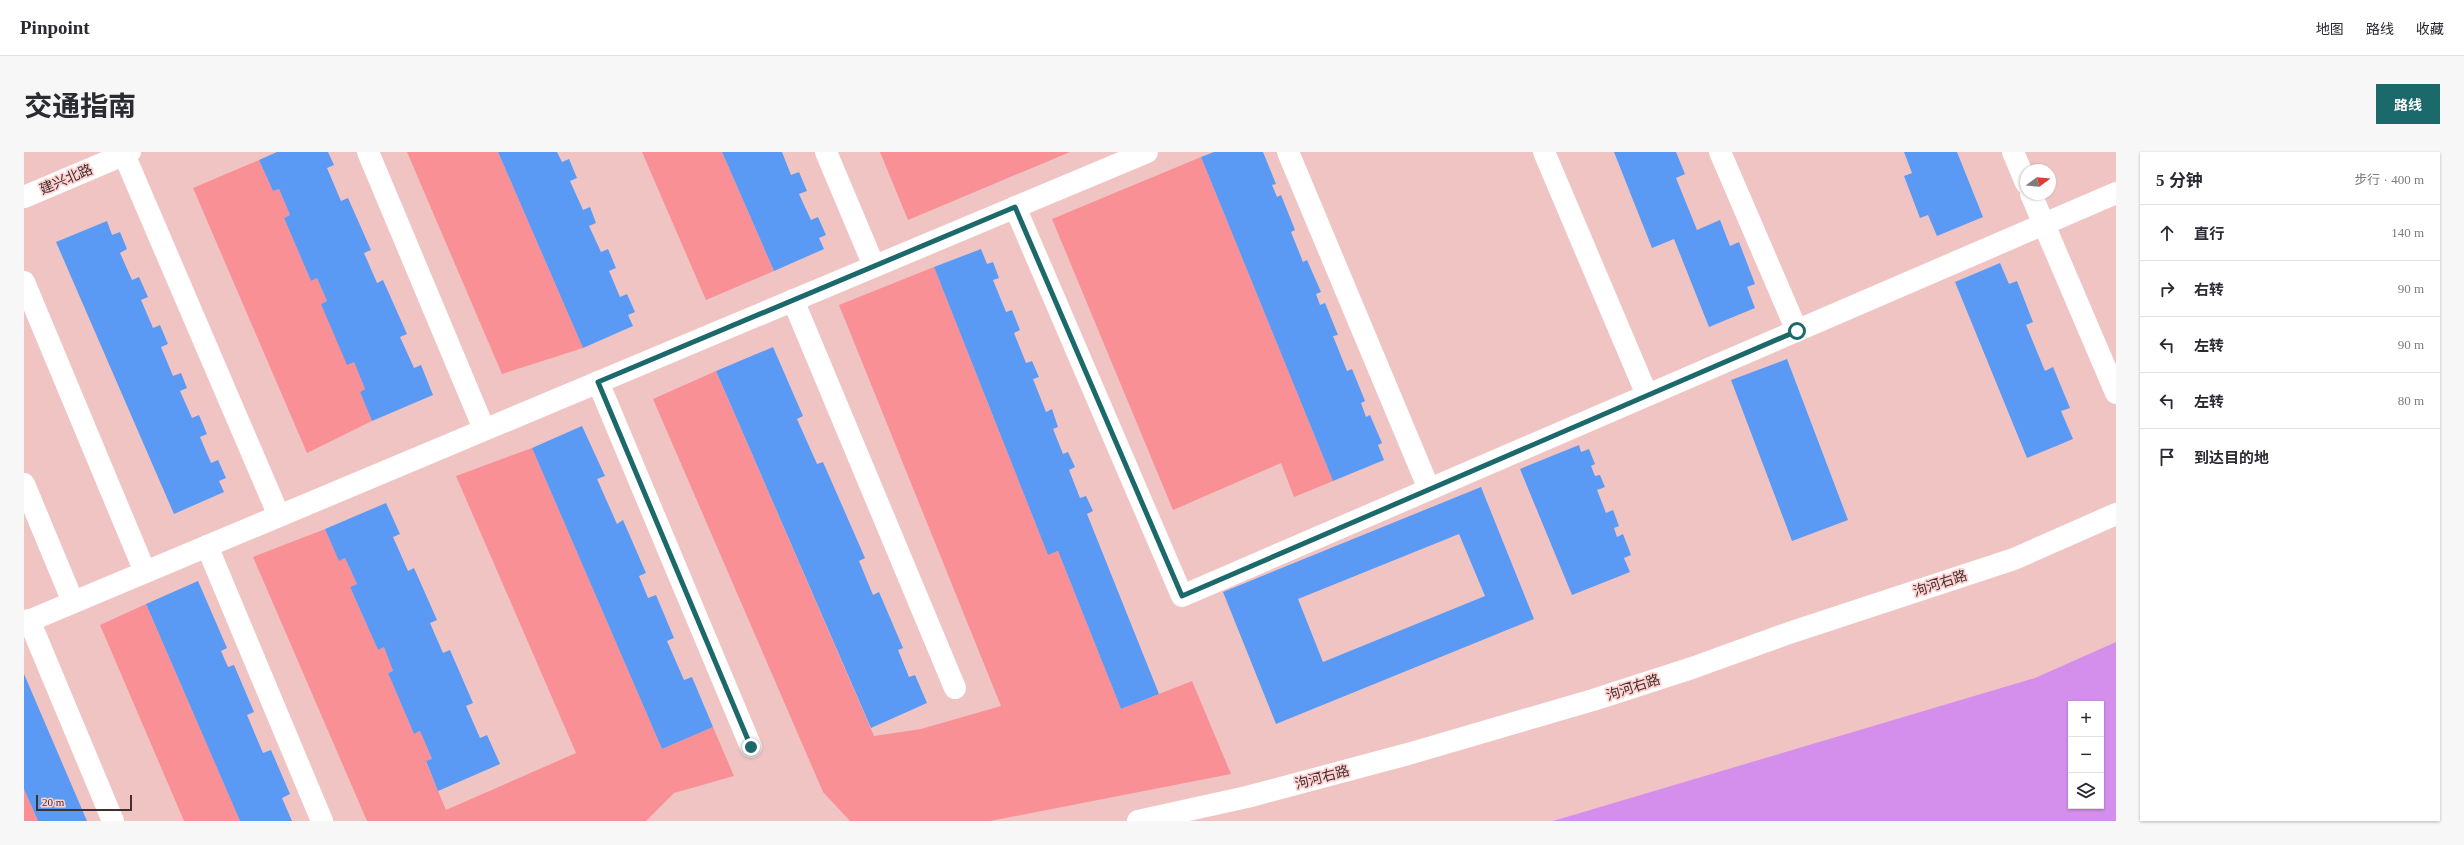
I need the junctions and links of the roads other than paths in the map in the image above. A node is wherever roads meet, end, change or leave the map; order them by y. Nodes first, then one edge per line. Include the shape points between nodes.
1 (368, 152) edge
2 (826, 152) edge
3 (1147, 152) edge
4 (1288, 152) edge
5 (1544, 152) edge
6 (1720, 152) edge
7 (2013, 152) edge
8 (125, 153) edge
9 (2020, 169) edge
10 (2116, 193) edge
11 (24, 197) edge
12 (2034, 200) edge
13 (1015, 207) junction
14 (2044, 224) junction
15 (874, 266) junction
16 (24, 282) edge
17 (793, 300) junction
18 (1797, 331) junction
19 (598, 382) junction
20 (2116, 393) edge
21 (1647, 396) junction
22 (484, 429) junction
23 (24, 484) edge
24 (1429, 490) junction
25 (2116, 514) edge
26 (279, 516) junction
27 (207, 546) junction
28 (145, 572) junction
29 (73, 602) junction
30 (27, 622) edge
31 (955, 688) dead end
32 (751, 747) dead end
33 (113, 821) edge
34 (322, 821) edge
35 (1138, 821) edge

1 - 22 street
2 - 15 street
3 - 13 street
4 - 24 street
5 - 21 street
6 - 18 street
7 - 9 street
8 - 11 street, 建兴北路
8 - 26 street
10 - 14 street
12 - 14 street
13 - 15 street
13 - 24 street via 1182,596
14 - 18 street
14 - 20 street
15 - 17 street
16 - 28 street
17 - 19 street
17 - 31 street
18 - 21 street
19 - 22 street
19 - 32 street
21 - 24 street
22 - 26 street
23 - 29 street
25 - 35 street, 泃河右路 via 2014,559 1593,700 1262,793
26 - 27 street
27 - 28 street
27 - 34 street
28 - 29 street
29 - 30 street
30 - 33 street

